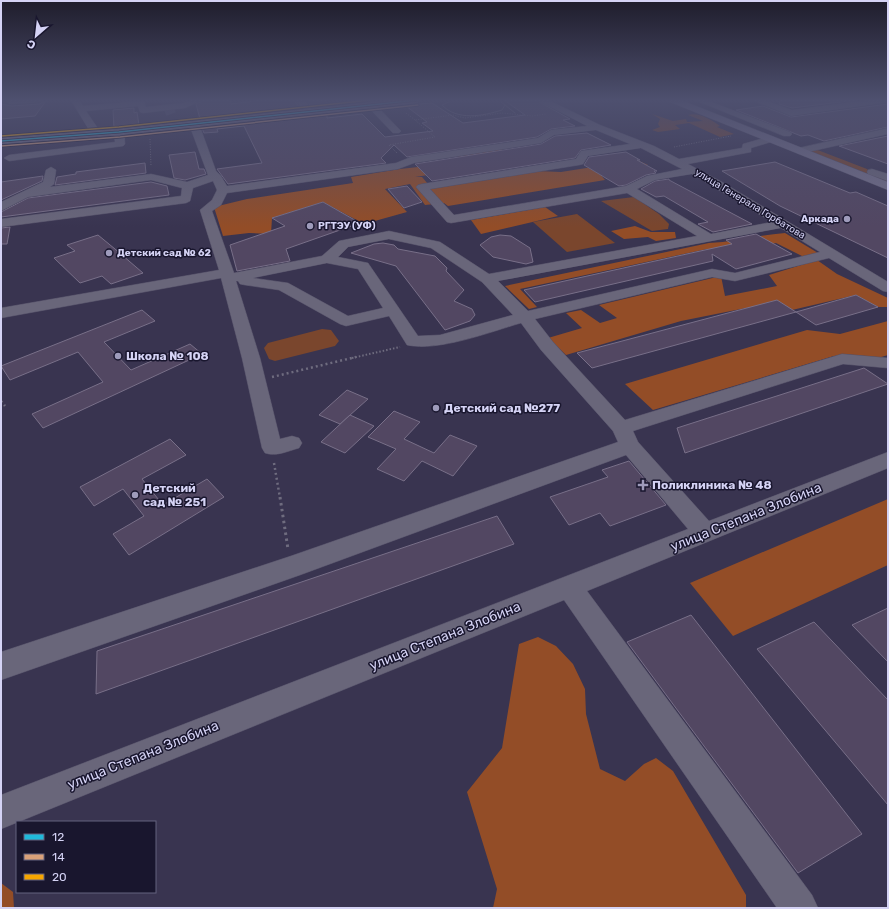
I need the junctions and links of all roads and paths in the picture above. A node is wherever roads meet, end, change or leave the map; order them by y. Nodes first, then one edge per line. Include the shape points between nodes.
1 (120, 142) edge
2 (151, 142) edge
3 (201, 142) edge
4 (404, 142) edge
5 (526, 142) edge
6 (635, 142) edge
7 (698, 142) edge
8 (761, 142) edge
9 (777, 142) edge
10 (837, 142) edge
11 (646, 147) junction
12 (799, 151) junction
13 (9, 158) dead end
14 (406, 162) junction
15 (677, 163) junction
16 (51, 170) dead end
17 (694, 171) junction
18 (872, 172) dead end
19 (888, 178) edge
20 (216, 179) junction
21 (155, 181) junction
22 (718, 184) junction
23 (188, 186) junction
24 (888, 186) edge
25 (697, 188) dead end
26 (629, 189) junction
27 (25, 194) junction
28 (1, 207) edge
29 (1, 223) edge
30 (784, 224) junction
31 (709, 238) junction
32 (832, 253) junction
33 (327, 259) junction
34 (227, 276) junction
35 (487, 279) junction
36 (888, 288) edge
37 (392, 311) junction
38 (1, 313) edge
39 (524, 317) junction
40 (413, 341) junction
41 (888, 362) edge
42 (257, 380) junction
43 (1, 401) edge
44 (5, 406) dead end
45 (625, 437) junction
46 (292, 442) dead end
47 (272, 448) junction
48 (888, 460) edge
49 (705, 533) junction
50 (290, 567) junction
51 (569, 587) junction
52 (1, 666) edge
53 (1, 812) edge
54 (798, 908) edge

1 - 13 street
2 - 21 path
3 - 20 street
4 - 14 path via 389,145
5 - 14 street
6 - 11 street, улица Генерала Горбатова
7 - 11 path via 664,149
8 - 15 street via 746,146 747,150
9 - 12 main road
10 - 12 street
11 - 15 street, улица Генерала Горбатова
11 - 26 street via 585,154 579,162 422,187 451,218
12 - 24 main road
14 - 20 street via 398,166
15 - 17 street, улица Генерала Горбатова
16 - 27 street via 48,184
17 - 22 street, улица Генерала Горбатова
17 - 26 street via 638,182
18 - 19 street
20 - 21 street
20 - 23 street
20 - 34 street via 217,202 206,210 217,229
21 - 23 street
21 - 27 street
21 - 28 street
22 - 25 street
22 - 30 street, улица Генерала Горбатова
23 - 29 street via 186,198
26 - 31 street
27 - 28 street
30 - 31 street
30 - 32 street, улица Генерала Горбатова
31 - 35 street
32 - 36 street, улица Генерала Горбатова
32 - 39 street via 735,277 712,273
33 - 34 street
33 - 35 street via 344,244 389,236 435,245
33 - 37 street via 363,266
34 - 37 street via 283,286 346,321
34 - 38 street
34 - 42 street
35 - 39 street
37 - 40 street
39 - 40 street via 440,340
39 - 45 street
40 - 42 path via 394,350
41 - 45 street via 842,359
42 - 47 street
43 - 44 path
45 - 49 street
45 - 50 street
46 - 47 street
47 - 50 path
48 - 49 street, улица Степана Злобина
49 - 51 street, улица Степана Злобина
50 - 52 street
51 - 53 street, улица Степана Злобина
51 - 54 street

